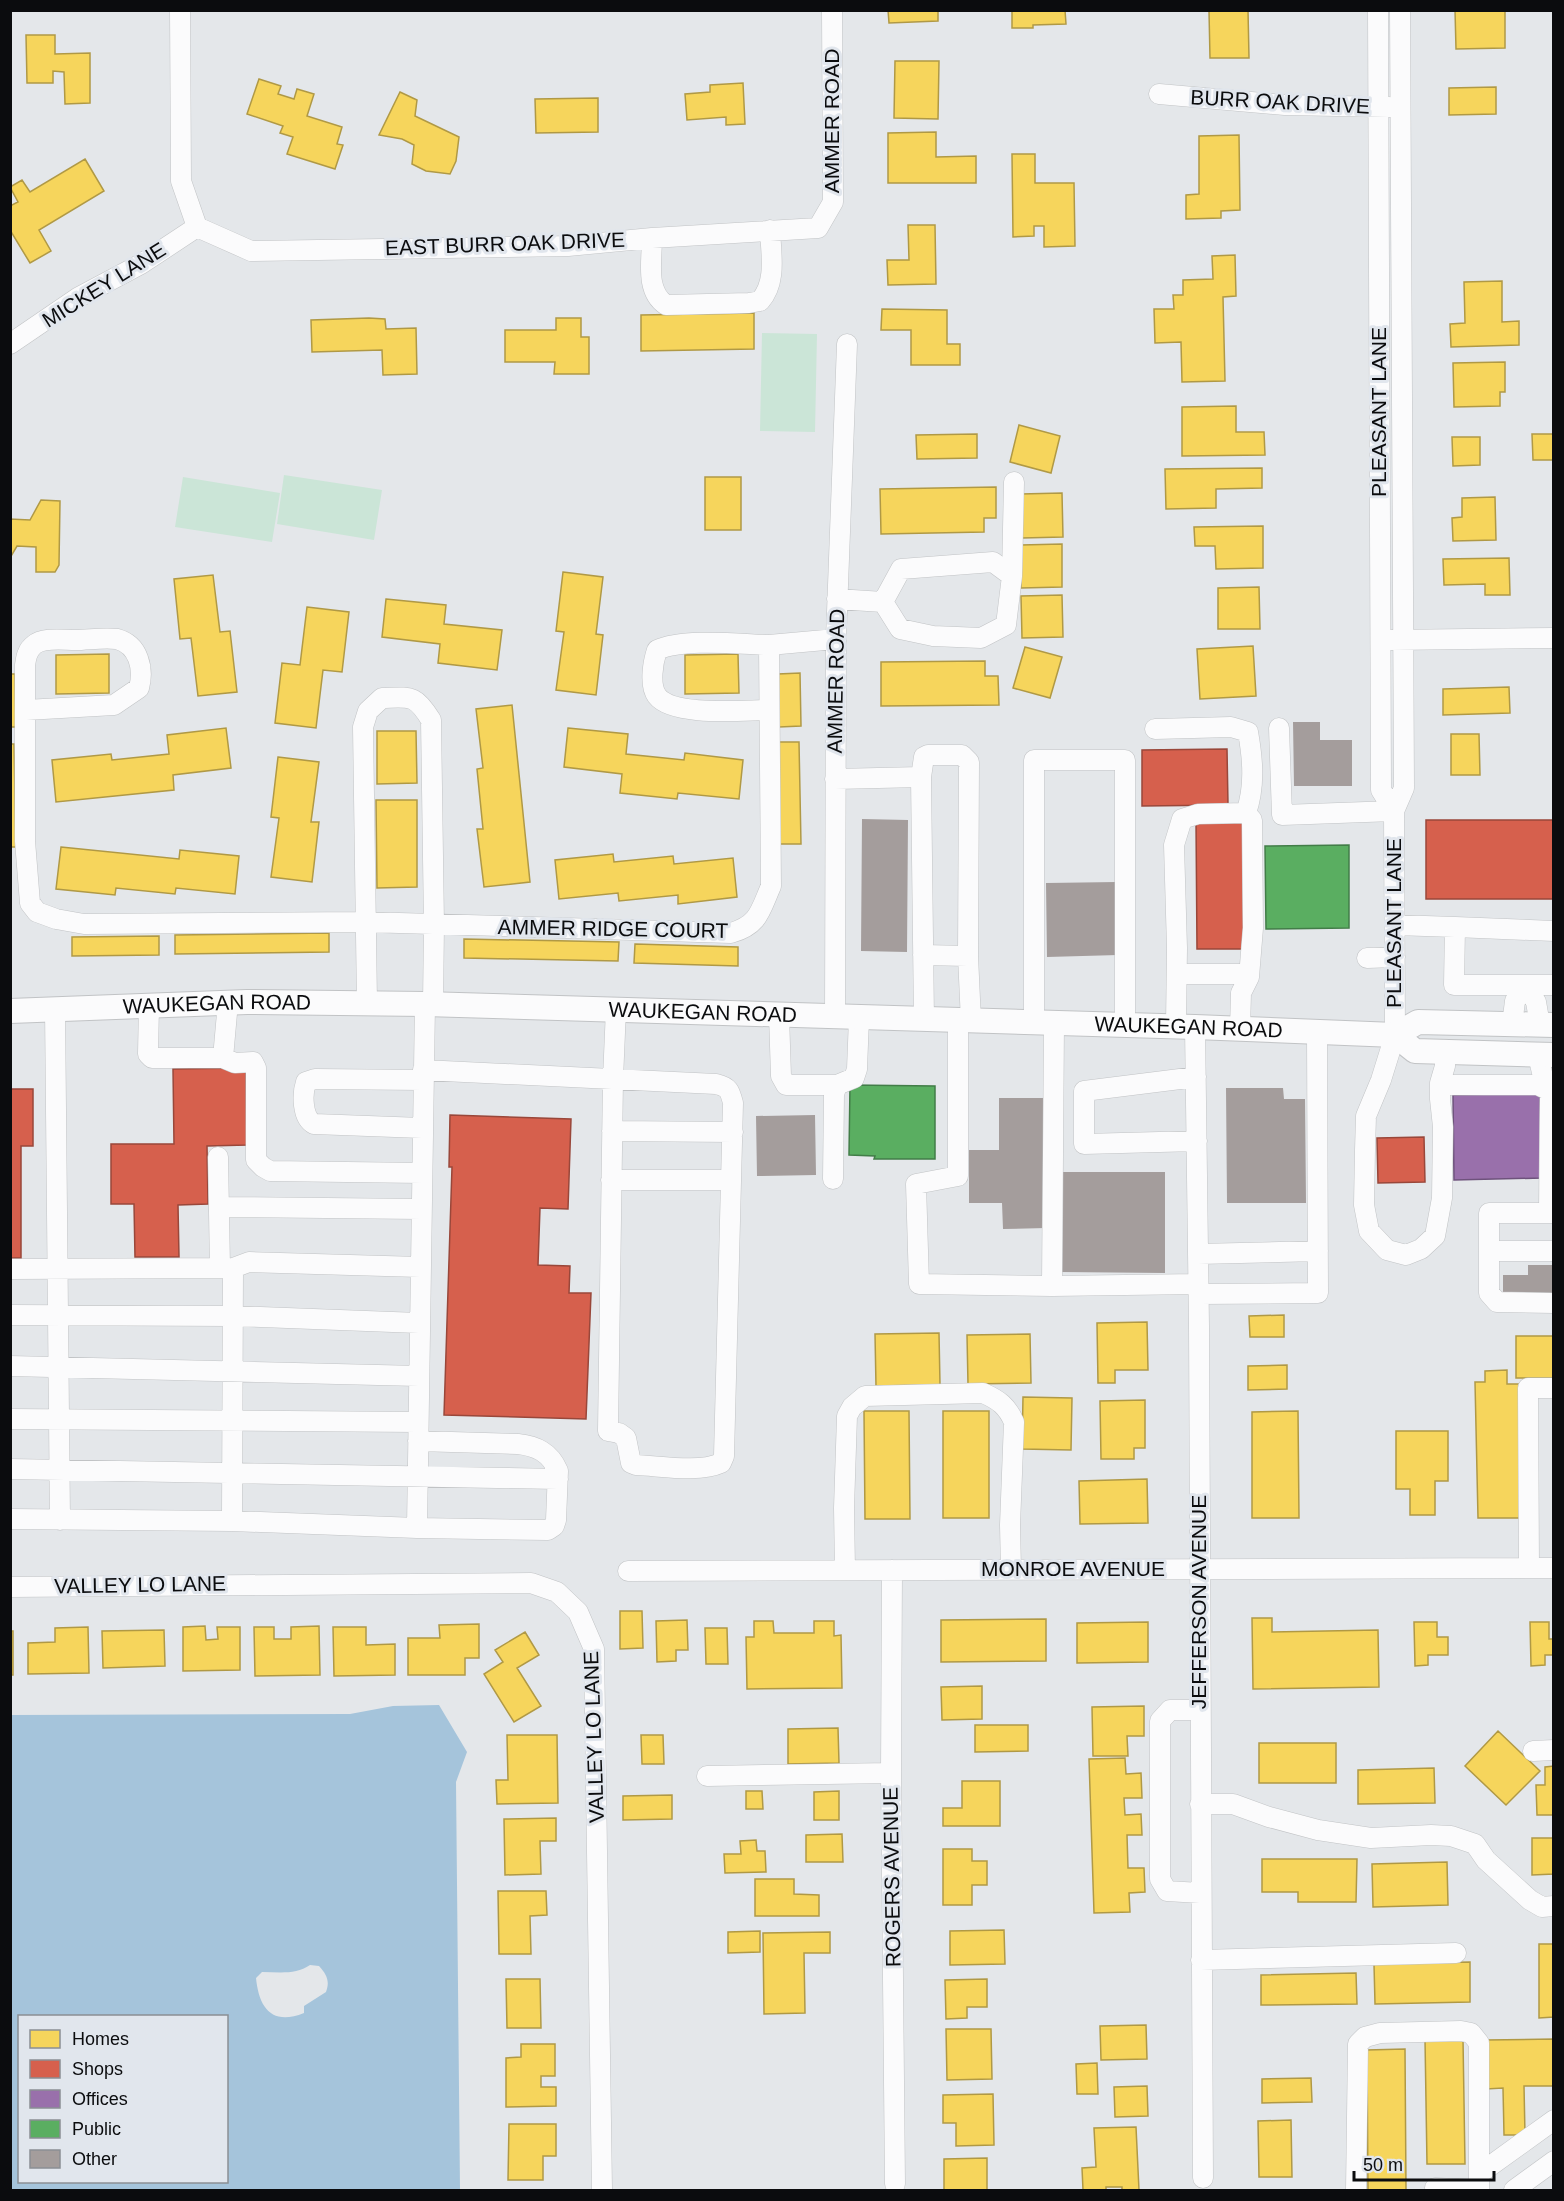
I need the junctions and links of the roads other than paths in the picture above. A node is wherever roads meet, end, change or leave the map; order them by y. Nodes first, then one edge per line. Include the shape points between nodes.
1 (180, 10) edge
2 (832, 10) edge
3 (1378, 10) edge
4 (1400, 10) edge
5 (1159, 94) dead end
6 (1378, 107) junction
7 (1401, 107) junction
8 (1401, 178) junction
9 (1378, 179) junction
10 (197, 226) junction
11 (818, 228) joint
12 (770, 230) junction
13 (652, 238) junction
14 (10, 344) edge
15 (847, 344) dead end
16 (1014, 483) dead end
17 (1012, 576) junction
18 (837, 599) junction
19 (883, 602) junction
20 (1554, 638) edge
21 (836, 639) junction
22 (1381, 640) junction
23 (1404, 640) junction
24 (769, 645) junction
25 (26, 710) junction
26 (768, 710) junction
27 (1279, 728) dead end
28 (1155, 729) dead end
29 (921, 777) junction
30 (835, 779) junction
31 (1394, 811) junction
32 (1246, 813) junction
33 (365, 922) junction
34 (434, 925) junction
35 (1395, 925) junction
36 (1455, 927) junction
37 (1554, 931) edge
38 (923, 955) junction
39 (968, 956) junction
40 (1367, 957) dead end
41 (1395, 957) junction
42 (1177, 974) junction
43 (1249, 974) junction
44 (1526, 985) junction
45 (1554, 985) edge
46 (228, 1002) junction
47 (367, 1003) junction
48 (429, 1004) junction
49 (149, 1005) junction
50 (55, 1008) junction
51 (616, 1009) junction
52 (10, 1011) edge
53 (779, 1015) junction
54 (835, 1017) junction
55 (859, 1018) junction
56 (924, 1020) junction
57 (965, 1021) junction
58 (1044, 1023) junction
59 (1125, 1025) junction
60 (1512, 1025) junction
61 (1547, 1025) edge
62 (1185, 1027) junction
63 (1240, 1029) junction
64 (1317, 1032) junction
65 (1395, 1035) junction
66 (1445, 1052) junction
67 (1546, 1055) edge
68 (223, 1058) junction
69 (423, 1075) junction
70 (1196, 1077) junction
71 (613, 1079) junction
72 (837, 1085) junction
73 (1440, 1085) junction
74 (1550, 1090) junction
75 (422, 1128) junction
76 (612, 1131) junction
77 (733, 1132) junction
78 (1197, 1141) junction
79 (218, 1157) dead end
80 (422, 1173) junction
81 (833, 1179) dead end
82 (611, 1180) junction
83 (731, 1180) junction
84 (220, 1207) junction
85 (421, 1209) junction
86 (1551, 1213) edge
87 (1318, 1251) junction
88 (1489, 1251) junction
89 (1554, 1251) edge
90 (1198, 1254) junction
91 (420, 1267) junction
92 (57, 1268) junction
93 (226, 1268) junction
94 (10, 1269) edge
95 (1052, 1286) junction
96 (1198, 1289) junction
97 (1554, 1303) edge
98 (10, 1315) edge
99 (57, 1315) junction
100 (233, 1316) junction
101 (420, 1323) junction
102 (10, 1366) edge
103 (58, 1367) junction
104 (232, 1371) junction
105 (419, 1376) junction
106 (1554, 1388) edge
107 (10, 1419) edge
108 (58, 1419) junction
109 (232, 1420) junction
110 (418, 1431) junction
111 (10, 1469) edge
112 (59, 1470) junction
113 (232, 1472) junction
114 (417, 1476) junction
115 (558, 1479) junction
116 (10, 1519) edge
117 (60, 1520) junction
118 (232, 1521) junction
119 (417, 1528) junction
120 (1528, 1568) junction
121 (1554, 1568) edge
122 (1199, 1569) junction
123 (845, 1570) junction
124 (892, 1570) junction
125 (1011, 1570) junction
126 (628, 1571) dead end
127 (10, 1587) edge
128 (1199, 1710) junction
129 (1554, 1750) edge
130 (1533, 1751) dead end
131 (891, 1773) junction
132 (707, 1776) dead end
133 (1200, 1804) junction
134 (1200, 1893) junction
135 (1554, 1906) edge
136 (1456, 1953) dead end
137 (1201, 1960) junction
138 (1554, 2120) edge
139 (1554, 2160) edge
140 (1203, 2178) dead end
141 (896, 2184) dead end
142 (1479, 2185) edge
143 (1435, 2188) dead end
144 (602, 2190) edge
145 (1356, 2190) edge
146 (1514, 2190) edge

1 - 10 street via 181,181
2 - 11 street, AMMER ROAD via 832,202
3 - 6 street, PLEASANT LANE
4 - 7 street, PLEASANT LANE
5 - 6 street, BURR OAK DRIVE via 1285,105
6 - 7 street, BURR OAK DRIVE
6 - 9 street, PLEASANT LANE
7 - 8 street, PLEASANT LANE
8 - 9 street
8 - 23 street, PLEASANT LANE
9 - 22 street, PLEASANT LANE
10 - 13 street, EAST BURR OAK DRIVE via 251,250 568,246
10 - 14 street, MICKEY LANE
11 - 12 street, EAST BURR OAK DRIVE
12 - 13 street, EAST BURR OAK DRIVE
12 - 13 street via 769,289 760,301 749,303 666,305 652,287
15 - 18 street, AMMER ROAD
16 - 17 street
17 - 19 street via 993,562 901,569
17 - 19 street via 1006,625 981,638 933,636 900,629
18 - 19 street
18 - 21 street, AMMER ROAD
20 - 23 street
21 - 24 street
21 - 30 street, AMMER ROAD
22 - 23 street
22 - 31 street, PLEASANT LANE via 1381,790
23 - 31 street, PLEASANT LANE via 1404,788
24 - 26 street, AMMER RIDGE COURT
24 - 26 street via 668,645 657,650 653,663 657,696 667,703 685,710
25 - 25 street, AMMER RIDGE COURT via 25,665 27,652 34,644 117,639 134,648 141,666 139,688 114,705
25 - 33 street, AMMER RIDGE COURT via 25,842 30,903 37,912 84,924
26 - 34 street, AMMER RIDGE COURT via 771,886 760,913 747,928 731,933
27 - 31 street via 1282,815
28 - 32 street via 1231,727 1248,732 1252,797
29 - 30 street
29 - 38 street
29 - 39 street via 922,761 928,755 962,755 969,762
30 - 54 street, AMMER ROAD
31 - 35 street, PLEASANT LANE
32 - 42 street, JEFFERSON AVENUE via 1198,814 1182,819 1174,845
32 - 43 street via 1252,820 1253,928
33 - 34 street, AMMER RIDGE COURT
33 - 34 street via 363,728 368,711 382,698 396,698 421,704 431,720
33 - 47 street
34 - 48 street
35 - 36 street
35 - 41 street, PLEASANT LANE
36 - 37 street
36 - 44 street via 1454,985
38 - 39 street
38 - 56 street
39 - 57 street
40 - 41 street
41 - 65 street, PLEASANT LANE
42 - 43 street
42 - 62 street, JEFFERSON AVENUE
43 - 63 street via 1240,993
44 - 45 street
44 - 60 street via 1515,1001
44 - 61 street
46 - 47 main road, WAUKEGAN ROAD
46 - 49 main road, WAUKEGAN ROAD
46 - 68 street
47 - 48 main road, WAUKEGAN ROAD
48 - 51 main road, WAUKEGAN ROAD
48 - 69 street
49 - 50 main road, WAUKEGAN ROAD
49 - 68 street via 148,1054 152,1058
50 - 52 main road, WAUKEGAN ROAD
50 - 92 street
51 - 53 main road, WAUKEGAN ROAD
51 - 71 street
53 - 54 main road, WAUKEGAN ROAD
53 - 72 street via 781,1076 786,1085
54 - 55 main road, WAUKEGAN ROAD
55 - 56 main road, WAUKEGAN ROAD
55 - 72 street via 857,1069 854,1078
56 - 57 main road, WAUKEGAN ROAD
57 - 58 main road, WAUKEGAN ROAD
57 - 95 street via 958,1176 916,1184 919,1284
58 - 59 main road, WAUKEGAN ROAD
58 - 59 street via 1034,760 1125,760
58 - 95 street
59 - 62 main road, WAUKEGAN ROAD
60 - 61 main road, WAUKEGAN ROAD
60 - 65 main road, WAUKEGAN ROAD via 1418,1022
62 - 63 main road, WAUKEGAN ROAD
62 - 70 street, JEFFERSON AVENUE
63 - 64 main road, WAUKEGAN ROAD
64 - 65 main road, WAUKEGAN ROAD
64 - 87 street
65 - 66 main road via 1414,1051
65 - 73 street, PLEASANT LANE via 1366,1116 1366,1214 1369,1231 1387,1250 1406,1255 1421,1249 1435,1236 1442,1198
66 - 67 main road
66 - 73 street, PLEASANT LANE
67 - 74 street via 1543,1077
68 - 80 street via 235,1063 253,1062 256,1068 256,1160 263,1167 270,1171
69 - 71 street
69 - 75 street
69 - 75 street via 315,1079 306,1082 304,1088 306,1116 314,1124
70 - 78 street, JEFFERSON AVENUE
70 - 78 street via 1084,1091 1084,1144
71 - 76 street
71 - 77 street via 726,1087 733,1103
72 - 81 street
73 - 74 street via 1538,1085
74 - 86 street
75 - 80 street
76 - 77 street
76 - 82 street
77 - 83 street
78 - 90 street, JEFFERSON AVENUE
79 - 84 street
80 - 85 street
82 - 83 street
82 - 83 street via 608,1431 626,1438 631,1463 636,1465 702,1468 721,1463 724,1456
84 - 85 street
84 - 93 street
85 - 91 street
86 - 88 street via 1489,1213
87 - 90 street
87 - 96 street via 1318,1293
88 - 89 street
88 - 97 street via 1489,1293 1497,1302
90 - 96 street, JEFFERSON AVENUE
91 - 93 street via 249,1262
91 - 101 street
92 - 93 street
92 - 94 street
92 - 99 street
93 - 100 street
95 - 96 street
96 - 122 street, JEFFERSON AVENUE
98 - 99 street
99 - 100 street
99 - 103 street
100 - 101 street
100 - 104 street
101 - 105 street
102 - 103 street
103 - 104 street
103 - 108 street
104 - 105 street
104 - 109 street
105 - 110 street
106 - 120 street via 1528,1388
107 - 108 street
108 - 109 street
108 - 112 street
109 - 110 street
109 - 113 street
110 - 114 street
110 - 115 street via 532,1446 543,1450 555,1464
111 - 112 street
112 - 113 street
112 - 117 street
113 - 114 street
113 - 118 street
114 - 115 street
114 - 119 street
115 - 119 street via 556,1520 548,1530
116 - 117 street
117 - 118 street
118 - 119 street
120 - 121 street, MONROE AVENUE
120 - 122 street, MONROE AVENUE
122 - 125 street, MONROE AVENUE
122 - 128 street, JEFFERSON AVENUE
123 - 124 street, MONROE AVENUE
123 - 125 street via 846,1434 852,1407 865,1396 983,1393 999,1400 1014,1422
123 - 126 street, MONROE AVENUE
124 - 125 street, MONROE AVENUE
124 - 131 street, ROGERS AVENUE
127 - 144 street, VALLEY LO LANE via 531,1583 557,1592 578,1612 594,1649
128 - 133 street, JEFFERSON AVENUE
128 - 134 street via 1170,1710 1160,1721 1160,1879 1167,1891
129 - 130 street
131 - 132 street
131 - 141 street, ROGERS AVENUE
133 - 134 street, JEFFERSON AVENUE
133 - 135 street via 1233,1804 1318,1830 1371,1838 1451,1836 1475,1844 1486,1860 1530,1900 1542,1907
134 - 137 street, JEFFERSON AVENUE
136 - 137 street
137 - 140 street, JEFFERSON AVENUE
138 - 142 street
139 - 146 street
142 - 143 street
142 - 145 street via 1479,2043 1471,2033 1461,2031 1380,2033 1365,2037 1358,2044

